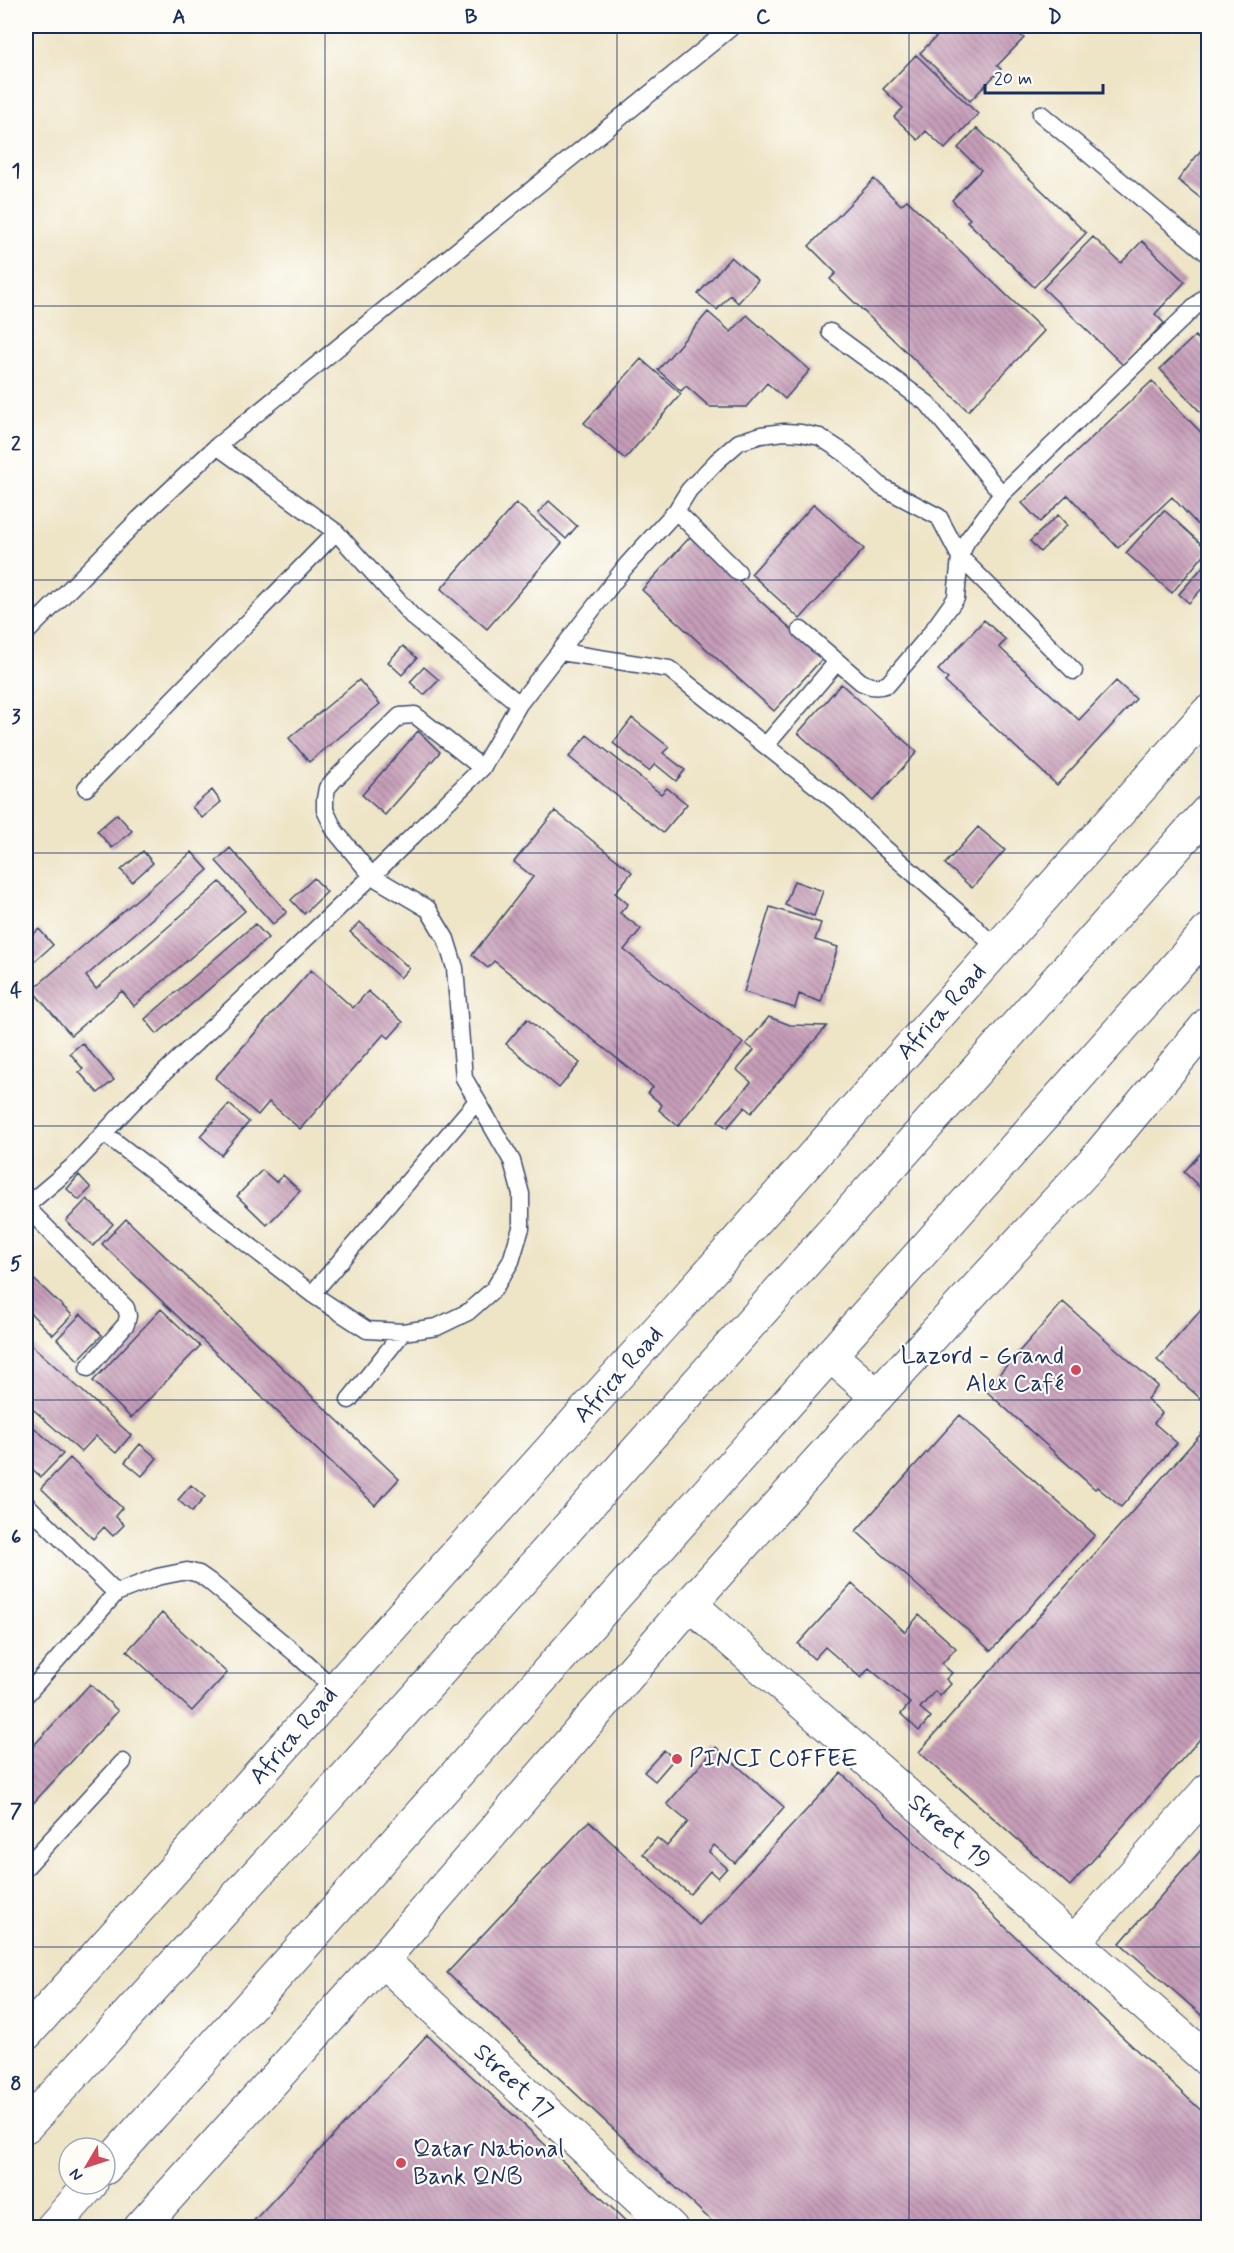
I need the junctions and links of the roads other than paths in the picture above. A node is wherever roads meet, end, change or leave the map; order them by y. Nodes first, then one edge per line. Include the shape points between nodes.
1 (733, 26) edge
2 (1041, 114) dead end
3 (1209, 254) edge
4 (1209, 294) edge
5 (830, 332) dead end
6 (217, 446) junction
7 (1002, 494) junction
8 (676, 511) junction
9 (336, 532) junction
10 (960, 557) junction
11 (738, 572) dead end
12 (801, 630) dead end
13 (26, 633) edge
14 (561, 652) junction
15 (836, 663) junction
16 (1074, 671) dead end
17 (519, 704) junction
18 (1209, 712) edge
19 (766, 745) junction
20 (482, 768) junction
21 (86, 788) dead end
22 (1209, 811) edge
23 (372, 876) junction
24 (1209, 931) edge
25 (997, 951) junction
26 (1209, 1024) edge
27 (477, 1101) junction
28 (104, 1133) junction
29 (26, 1207) edge
30 (312, 1294) junction
31 (403, 1332) junction
32 (830, 1355) junction
33 (88, 1368) dead end
34 (877, 1396) junction
35 (349, 1400) dead end
36 (26, 1504) edge
37 (116, 1593) junction
38 (690, 1604) junction
39 (335, 1690) junction
40 (26, 1695) edge
41 (123, 1762) dead end
42 (1209, 1790) edge
43 (26, 1867) edge
44 (1074, 1942) junction
45 (382, 1960) junction
46 (26, 2034) edge
47 (1209, 2060) edge
48 (26, 2126) edge
49 (117, 2155) edge
50 (80, 2196) edge
51 (52, 2228) edge
52 (140, 2228) edge
53 (671, 2228) edge

1 - 6 lane
2 - 3 lane
4 - 7 lane
5 - 7 lane via 928,405
6 - 9 lane
6 - 13 lane
7 - 10 lane via 966,542
8 - 10 lane via 688,490 740,442 784,432 820,436 882,487 939,517
8 - 11 lane
8 - 14 lane via 626,566
9 - 17 lane via 412,616
9 - 21 lane
10 - 15 lane via 956,598 888,684 869,687
10 - 16 lane
12 - 15 lane
14 - 17 lane
14 - 19 lane via 669,669
15 - 19 lane
17 - 20 lane
18 - 25 main road, Africa Road
19 - 25 lane via 839,804
20 - 23 lane
20 - 23 lane via 415,715 407,714 400,716 334,780 327,788 325,810 335,831
22 - 48 main road via 325,1800
23 - 27 lane via 428,909 446,939 455,968 464,1078
23 - 28 lane
24 - 32 main road
25 - 39 main road, Africa Road
26 - 34 main road via 1095,1160
27 - 30 lane
27 - 31 lane via 512,1161 521,1194 521,1228 511,1261 494,1290 468,1312 437,1327
28 - 29 lane
28 - 30 lane
29 - 33 lane via 126,1308 126,1324
30 - 31 lane via 367,1330
31 - 35 lane
32 - 34 main road
32 - 49 main road
34 - 38 main road
36 - 37 lane
37 - 39 lane via 157,1577 187,1571 199,1574
37 - 40 lane
38 - 44 main road, Street 19
38 - 45 main road
39 - 46 main road, Africa Road
41 - 43 lane
42 - 44 main road
44 - 47 main road, Street 19
45 - 52 main road
45 - 53 main road, Street 17
50 - 51 main road

